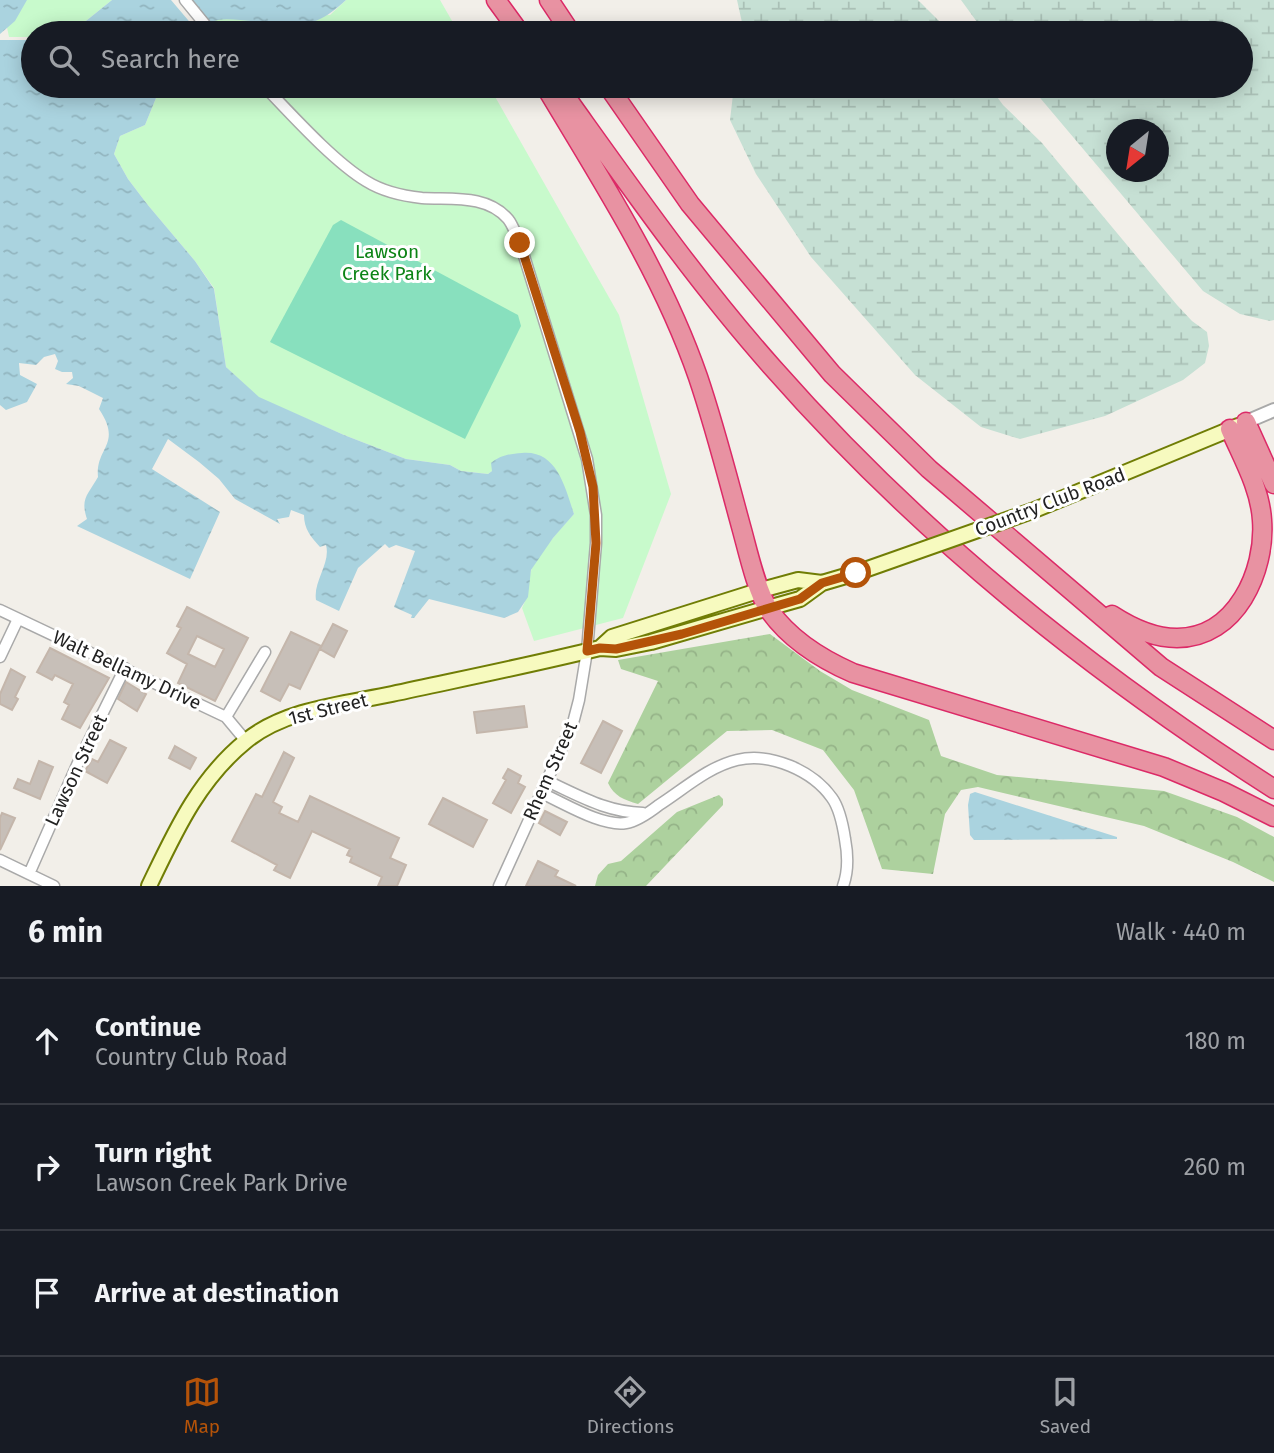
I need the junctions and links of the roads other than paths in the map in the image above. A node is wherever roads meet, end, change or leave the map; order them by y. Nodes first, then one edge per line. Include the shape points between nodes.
1 (185, 0) edge
2 (495, 0) edge
3 (550, 0) edge
4 (202, 21) edge
5 (507, 21) edge
6 (511, 21) edge
7 (563, 21) edge
8 (276, 98) edge
9 (552, 98) edge
10 (566, 98) edge
11 (616, 98) edge
12 (1274, 410) edge
13 (1238, 426) junction
14 (929, 469) junction
15 (1274, 484) edge
16 (822, 583) junction
17 (761, 590) junction
18 (768, 608) junction
19 (0, 610) edge
20 (18, 619) junction
21 (593, 650) junction
22 (265, 652) dead end
23 (0, 657) edge
24 (125, 668) junction
25 (226, 717) junction
26 (1274, 740) edge
27 (246, 741) junction
28 (547, 781) junction
29 (1274, 789) edge
30 (541, 793) junction
31 (647, 813) junction
32 (1274, 817) edge
33 (0, 860) edge
34 (29, 874) junction
35 (54, 886) edge
36 (149, 886) edge
37 (499, 886) edge
38 (843, 886) edge

1 - 4 street
2 - 5 highway
2 - 6 highway
3 - 7 highway
8 - 21 street, Rhem Street via 366,181 393,192 491,205 508,219 520,243 580,432 593,487
9 - 17 highway via 632,233 679,328
10 - 29 highway via 716,301 862,463 953,550 1059,639 1166,718
11 - 14 highway via 690,204 832,374
12 - 13 street, Country Club Road
13 - 14 highway via 1261,506 1260,558 1236,608 1224,621 1195,636 1160,636 1125,623
13 - 15 highway
13 - 16 main road, Country Club Road, bridge via 1032,511
14 - 26 highway via 1161,667
16 - 17 main road, Country Club Road via 798,580
16 - 18 main road, Country Club Road via 800,599
17 - 18 highway
17 - 21 main road, Country Club Road via 612,637
18 - 21 main road, Country Club Road via 651,642
18 - 32 highway via 807,648 853,674 1154,764
19 - 20 street, Walt Bellamy Drive
20 - 23 street
20 - 24 street, Walt Bellamy Drive
21 - 27 main road, 1st Street via 303,714 271,725
21 - 28 street, Rhem Street via 573,723
22 - 25 street
24 - 25 street, Walt Bellamy Drive
24 - 34 street, Lawson Street
25 - 27 street, Walt Bellamy Drive
27 - 36 main road, 1st Street via 198,791
28 - 30 street, Rhem Street
28 - 31 street via 604,808
30 - 31 street via 609,822 627,823
30 - 37 street, Rhem Street
31 - 38 street via 715,767 740,759 786,765 814,778 834,800 848,856
33 - 34 street
34 - 35 street

